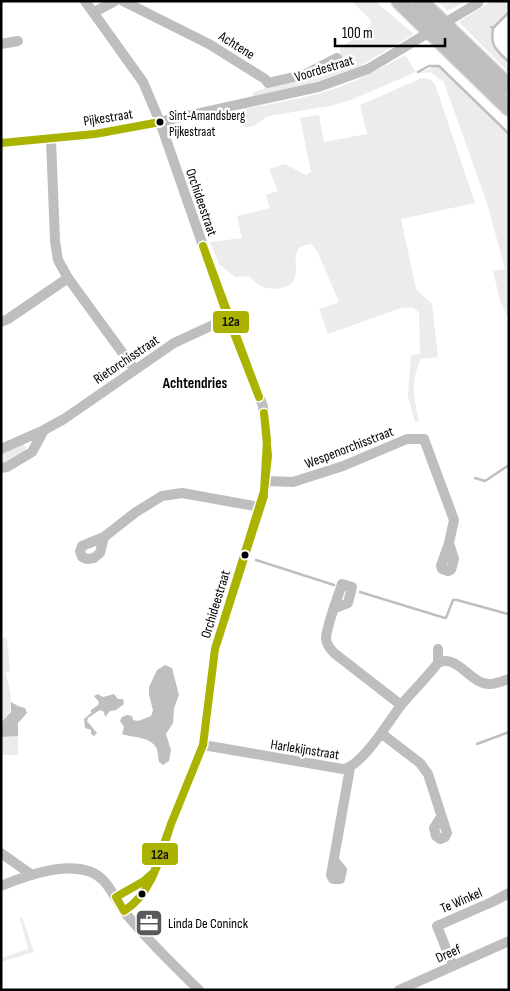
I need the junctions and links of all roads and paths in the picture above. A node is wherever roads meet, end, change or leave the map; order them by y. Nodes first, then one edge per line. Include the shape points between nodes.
1 (85, 1) edge
2 (115, 1) edge
3 (123, 1) edge
4 (399, 1) edge
5 (420, 1) edge
6 (479, 2) edge
7 (94, 12) junction
8 (18, 41) dead end
9 (1, 44) edge
10 (337, 58) dead end
11 (509, 87) edge
12 (509, 108) edge
13 (160, 122) junction
14 (51, 140) junction
15 (1, 143) edge
16 (68, 278) junction
17 (228, 318) junction
18 (1, 322) edge
19 (135, 370) junction
20 (44, 430) junction
21 (1, 449) edge
22 (1, 468) edge
23 (266, 481) junction
24 (260, 507) junction
25 (104, 537) dead end
26 (449, 543) dead end
27 (335, 608) dead end
28 (438, 649) dead end
29 (440, 662) junction
30 (509, 679) edge
31 (401, 705) junction
32 (382, 734) junction
33 (203, 745) junction
34 (350, 768) junction
35 (442, 817) dead end
36 (1, 854) edge
37 (334, 860) dead end
38 (32, 875) junction
39 (1, 886) edge
40 (509, 893) edge
41 (116, 897) junction
42 (509, 941) edge
43 (453, 966) junction
44 (199, 990) edge
45 (399, 990) edge

1 - 7 street, Orchideestraat
2 - 7 street
3 - 10 street, Achtene via 209,44 268,83 306,74
4 - 12 highway
5 - 11 highway
6 - 13 street, Voordestraat, bridge via 368,69 318,87
7 - 13 street, Orchideestraat via 143,82
8 - 9 street
13 - 14 street, Pijkestraat
13 - 17 street, Orchideestraat
14 - 15 street, Pijkestraat
14 - 16 street via 55,241 58,260
16 - 18 street
16 - 19 street
17 - 19 street, Rietorchisstraat via 174,343
17 - 23 street, Orchideestraat via 263,406 267,440
19 - 20 street, Rietorchisstraat
20 - 21 street, Rietorchisstraat
20 - 22 street via 32,452
23 - 24 street, Orchideestraat
23 - 26 street, Wespenorchisstraat via 294,482 407,439 424,439 454,520
24 - 25 street via 182,493 162,496
24 - 33 street, Orchideestraat via 215,649
27 - 31 street via 326,639 329,647
28 - 29 street
29 - 30 street via 451,661 475,679 488,684
29 - 31 street, Harlekijnstraat
31 - 32 street, Harlekijnstraat
32 - 34 street, Harlekijnstraat
32 - 35 street via 420,763 428,774
33 - 34 street, Harlekijnstraat
33 - 41 street, Orchideestraat via 154,872
34 - 37 street
36 - 38 street
38 - 39 street
38 - 41 street via 60,869 89,870 103,880
40 - 43 street, Te Winkel via 436,926
41 - 44 street via 128,916
42 - 43 street, Dreef
43 - 45 street, Dreef

